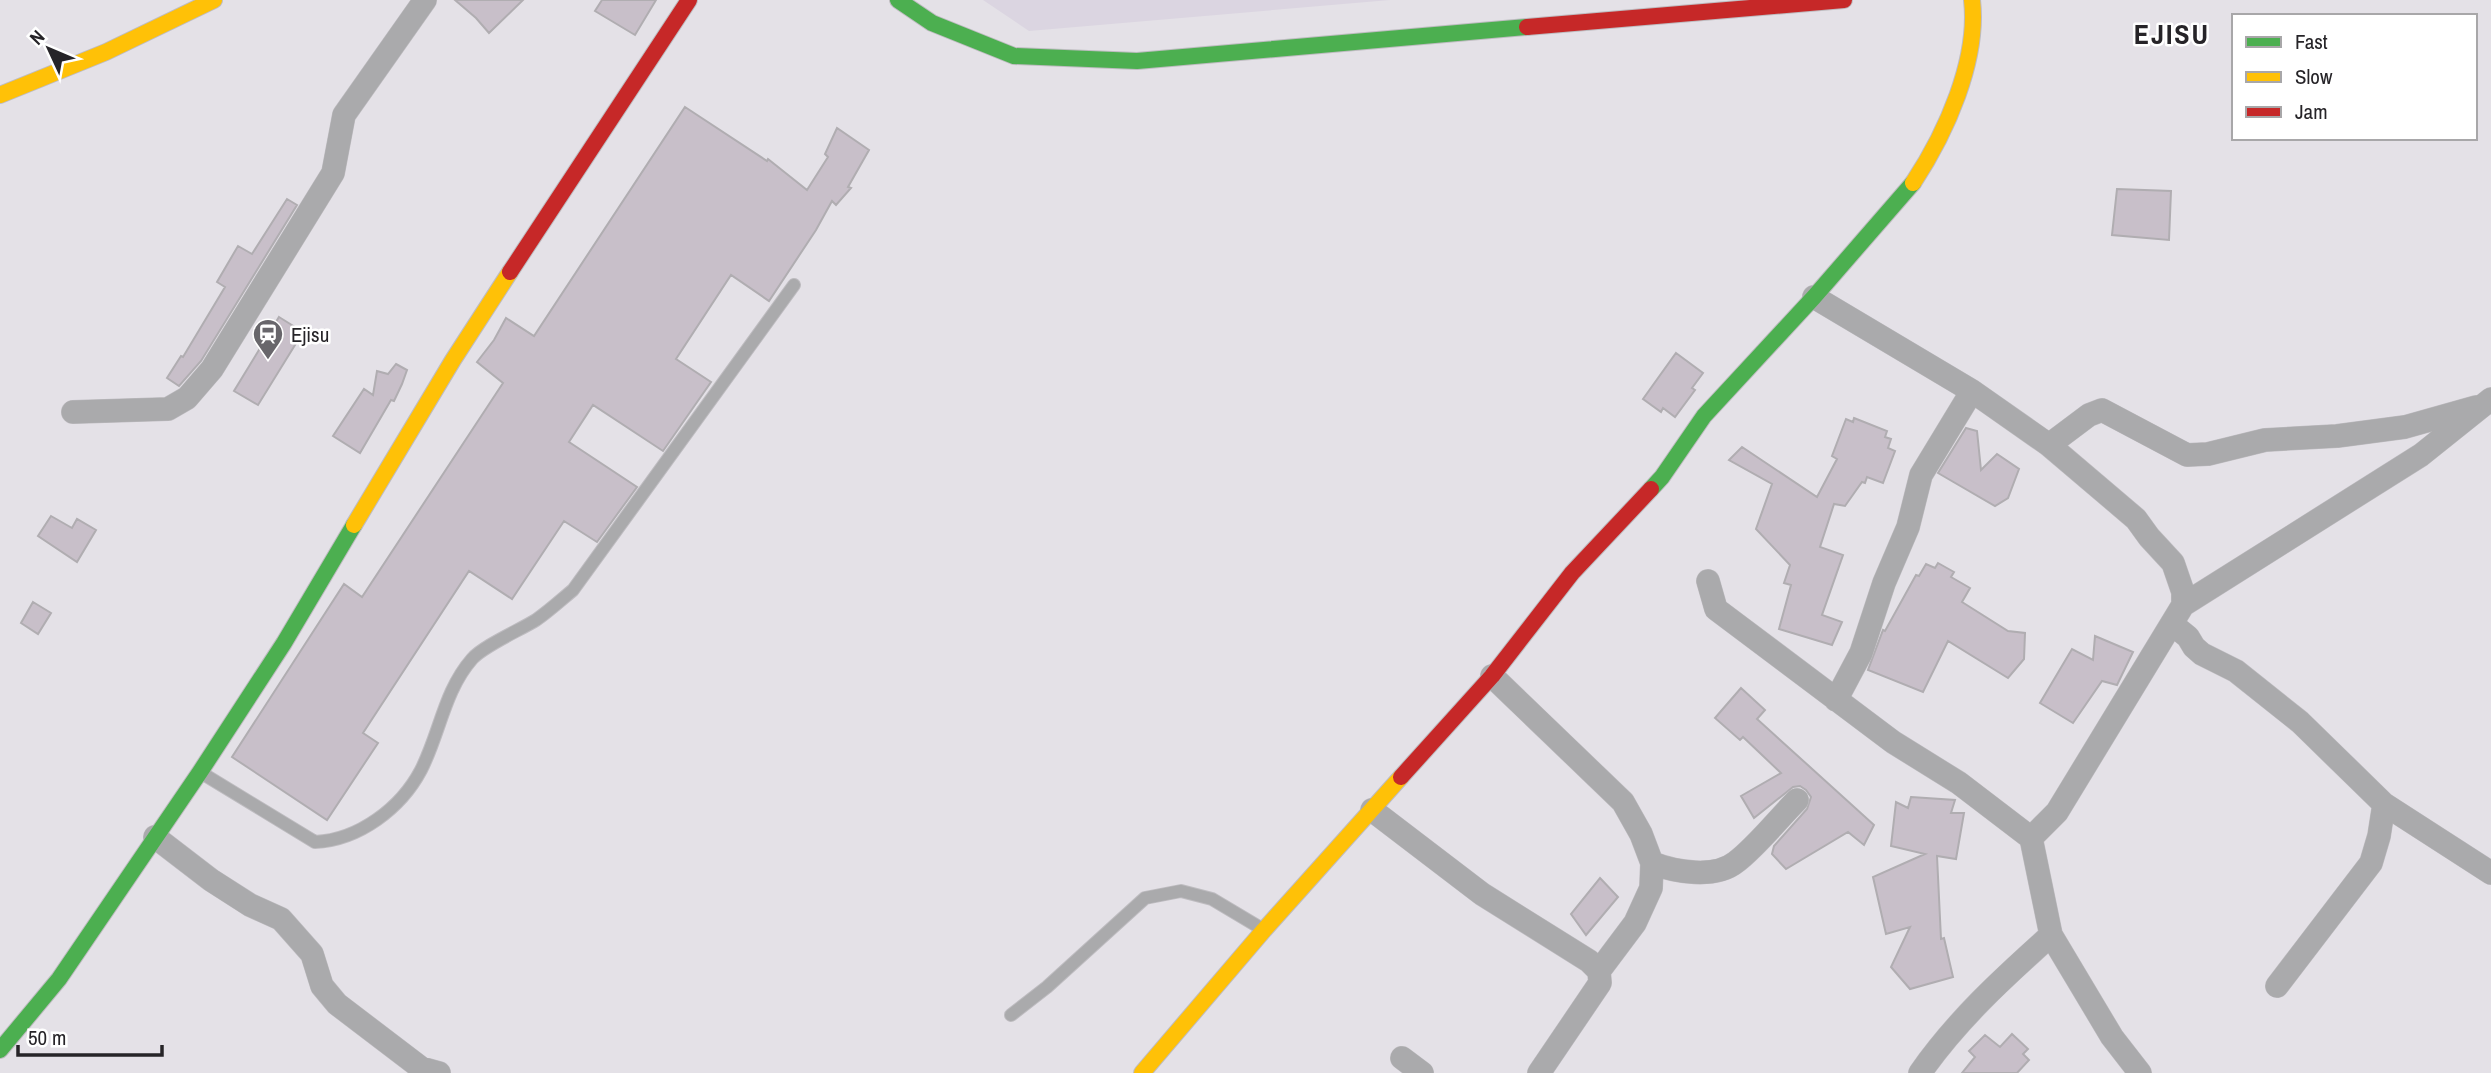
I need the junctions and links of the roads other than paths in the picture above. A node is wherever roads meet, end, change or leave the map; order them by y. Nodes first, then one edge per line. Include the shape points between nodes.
1 (214, 0) edge
2 (425, 0) edge
3 (689, 0) edge
4 (898, 0) edge
5 (1844, 0) edge
6 (1972, 0) edge
7 (0, 95) edge
8 (794, 285) dead end
9 (1814, 298) junction
10 (1972, 391) junction
11 (2487, 402) edge
12 (73, 412) dead end
13 (2049, 445) junction
14 (1708, 581) dead end
15 (2177, 614) junction
16 (1492, 676) junction
17 (1836, 701) junction
18 (200, 772) junction
19 (1797, 800) dead end
20 (2384, 804) junction
21 (1372, 810) junction
22 (155, 837) junction
23 (2031, 838) junction
24 (1652, 863) junction
25 (2491, 873) edge
26 (1264, 930) junction
27 (2050, 935) junction
28 (1599, 971) junction
29 (2277, 986) dead end
30 (1011, 1015) dead end
31 (0, 1050) edge
32 (1402, 1058) dead end
33 (439, 1073) edge
34 (1142, 1073) edge
35 (1422, 1073) edge
36 (1539, 1073) edge
37 (1920, 1073) edge
38 (2140, 1073) edge

1 - 7 street via 106,52
2 - 12 street via 344,115 333,173 212,369 187,398 168,409
3 - 18 street via 453,360 284,643
4 - 5 street via 932,23 1014,56 1137,61
6 - 9 street via 1975,17 1969,54 1953,108 1914,181
8 - 18 lane via 573,590 539,618 473,657 449,694 420,771 378,820 332,842 315,842
9 - 10 street
9 - 16 street via 1704,416 1661,477 1572,573
10 - 13 street
10 - 17 street via 1922,475 1908,527 1861,653
11 - 13 street via 2404,427 2265,440 2188,455 2102,411 2089,415
11 - 15 street via 2421,454
13 - 15 street via 2136,519 2172,563 2183,592
14 - 17 street via 1716,609
15 - 20 street via 2193,647 2236,671 2300,722
15 - 23 street via 2057,812
16 - 21 street
16 - 24 street via 1623,802
17 - 23 street via 1959,783
18 - 22 street
19 - 24 street via 1727,867 1692,871
20 - 25 street
20 - 29 street via 2371,863
21 - 26 street
21 - 28 street via 1482,894
22 - 31 street via 59,979
22 - 33 street via 211,880 281,919 312,954 322,986 337,1004 421,1068
23 - 27 street
24 - 28 street via 1651,888 1636,923
26 - 30 lane via 1212,899 1181,891 1145,898
26 - 34 street
27 - 37 street via 1983,996
27 - 38 street via 2112,1037
28 - 36 street via 1600,983
32 - 35 street

